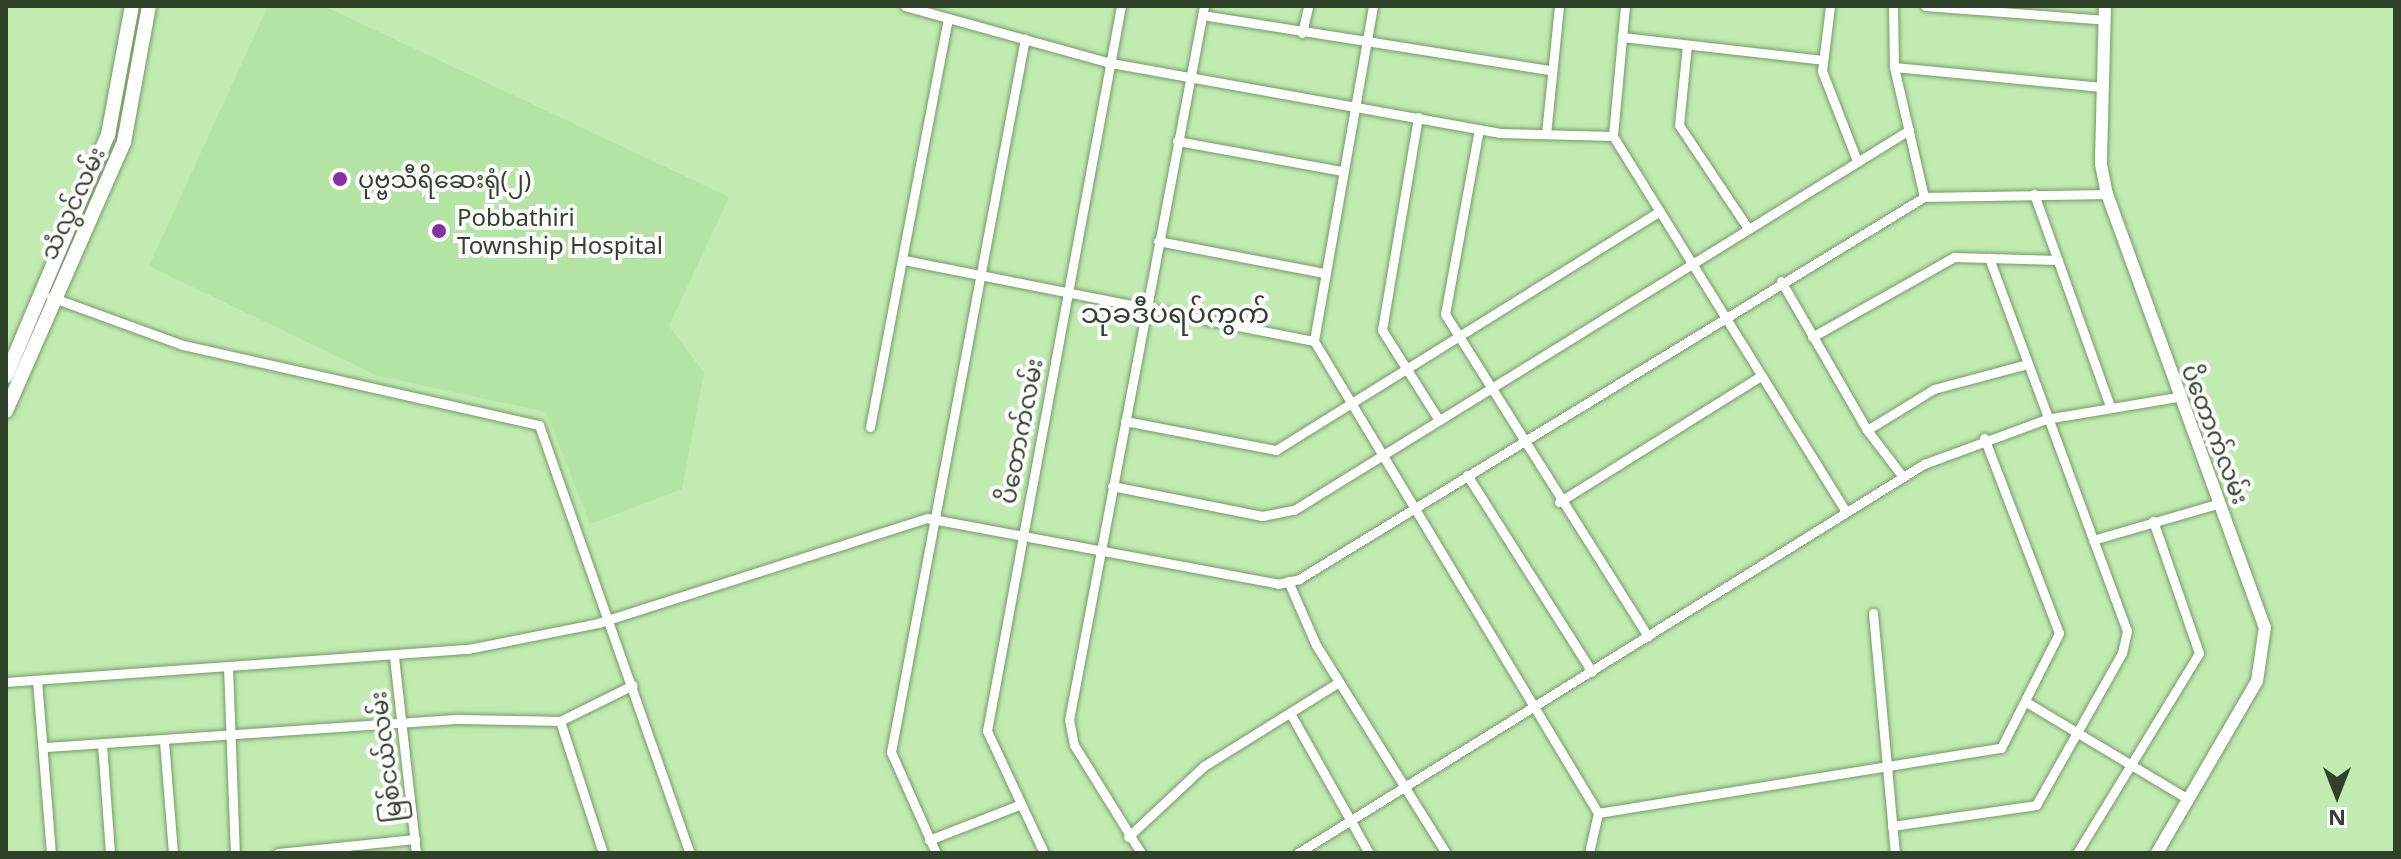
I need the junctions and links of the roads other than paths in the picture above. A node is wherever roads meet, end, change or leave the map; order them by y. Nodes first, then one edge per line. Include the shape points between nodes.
1 (132, 6) edge
2 (149, 6) edge
3 (905, 6) edge
4 (1121, 6) edge
5 (1308, 6) edge
6 (1373, 6) edge
7 (1559, 6) edge
8 (1625, 6) edge
9 (1830, 6) edge
10 (1893, 6) edge
11 (1925, 6) edge
12 (2105, 6) edge
13 (1203, 11) edge
14 (948, 18) junction
15 (2105, 20) junction
16 (1302, 33) junction
17 (1622, 37) junction
18 (1025, 38) junction
19 (1365, 44) junction
20 (1687, 45) junction
21 (1823, 60) junction
22 (1111, 63) junction
23 (1894, 67) junction
24 (1551, 70) junction
25 (1189, 76) junction
26 (2102, 87) junction
27 (1353, 105) junction
28 (1418, 117) junction
29 (1479, 129) junction
30 (1909, 130) junction
31 (1546, 134) junction
32 (1613, 136) junction
33 (1177, 141) junction
34 (1857, 161) junction
35 (1342, 171) junction
36 (2034, 194) junction
37 (2107, 194) junction
38 (1924, 197) junction
39 (1660, 211) junction
40 (1747, 227) junction
41 (1158, 241) junction
42 (1989, 258) junction
43 (904, 260) junction
44 (1691, 260) junction
45 (2058, 260) junction
46 (980, 272) junction
47 (1324, 273) junction
48 (1781, 281) junction
49 (1069, 288) junction
50 (47, 294) junction
51 (1146, 304) junction
52 (1725, 315) junction
53 (1460, 335) junction
54 (1812, 337) junction
55 (1314, 341) junction
56 (2027, 364) junction
57 (1406, 368) junction
58 (1762, 375) junction
59 (6, 376) edge
60 (1489, 386) junction
61 (2177, 397) junction
62 (1348, 404) junction
63 (2110, 406) junction
64 (6, 411) edge
65 (2046, 419) junction
66 (1439, 420) junction
67 (1125, 421) junction
68 (870, 427) dead end
69 (1867, 430) junction
70 (1984, 438) junction
71 (1520, 442) junction
72 (1381, 457) junction
73 (1467, 475) junction
74 (1903, 477) junction
75 (1112, 486) junction
76 (1559, 502) junction
77 (2220, 503) junction
78 (1412, 508) junction
79 (1846, 512) junction
80 (935, 519) junction
81 (2153, 521) junction
82 (1023, 536) junction
83 (2093, 540) junction
84 (1100, 550) junction
85 (1288, 581) junction
86 (1873, 613) dead end
87 (610, 619) junction
88 (1648, 636) junction
89 (394, 657) junction
90 (228, 666) junction
91 (1592, 672) junction
92 (37, 680) junction
93 (6, 682) edge
94 (1339, 682) junction
95 (633, 685) junction
96 (2026, 702) junction
97 (1533, 709) junction
98 (1290, 713) junction
99 (560, 721) junction
100 (399, 723) junction
101 (2076, 736) junction
102 (231, 737) junction
103 (164, 741) junction
104 (102, 744) junction
105 (46, 747) junction
106 (1885, 763) junction
107 (2134, 768) junction
108 (1405, 787) junction
109 (2188, 799) junction
110 (1019, 805) junction
111 (1598, 813) junction
112 (1351, 820) junction
113 (1892, 826) junction
114 (1128, 837) junction
115 (415, 839) junction
116 (929, 840) junction
117 (51, 853) edge
118 (110, 853) edge
119 (173, 853) edge
120 (235, 853) edge
121 (278, 853) edge
122 (416, 853) edge
123 (603, 853) edge
124 (690, 853) edge
125 (936, 853) edge
126 (1044, 853) edge
127 (1141, 853) edge
128 (1298, 853) edge
129 (1369, 853) edge
130 (1446, 853) edge
131 (1589, 853) edge
132 (1895, 853) edge
133 (2077, 853) edge
134 (2157, 853) edge

1 - 50 main road, သံလွင်လမ်း via 121,97
2 - 50 main road, သံလွင်လမ်း via 124,142
3 - 14 street
4 - 22 street, ပိတောက်လမ်း
5 - 16 street
6 - 19 street
7 - 24 street
8 - 17 street
9 - 21 street
10 - 23 street
11 - 15 street
12 - 15 street, ပိတောက်လမ်း
13 - 16 street
13 - 25 street
14 - 18 street
14 - 43 street
15 - 26 street, ပိတောက်လမ်း
16 - 19 street
17 - 20 street
17 - 32 street
18 - 22 street
18 - 46 street
19 - 24 street
19 - 27 street
20 - 21 street
20 - 40 street via 1679,125
21 - 34 street
22 - 25 street
22 - 49 street, ပိတောက်လမ်း
23 - 26 street
23 - 30 street
24 - 31 street
25 - 27 street
25 - 33 street
26 - 37 street, ပိတောက်လမ်း
27 - 28 street
27 - 35 street
28 - 29 street
28 - 57 street via 1382,330
29 - 31 street
29 - 53 street via 1445,314
30 - 34 street
30 - 38 street
31 - 32 street
32 - 39 street
33 - 35 street
33 - 41 street
34 - 40 street
35 - 47 street
36 - 37 street
36 - 38 street
36 - 45 street
37 - 61 street, ပိတောက်လမ်း
38 - 48 street
39 - 44 street
39 - 53 street
40 - 44 street
41 - 47 street
41 - 51 street
42 - 45 street
42 - 54 street via 1954,257
42 - 56 street
43 - 46 street
43 - 68 street
44 - 52 street
44 - 60 street
45 - 63 street
46 - 49 street
46 - 80 street
47 - 55 street
48 - 52 street
48 - 54 street
49 - 51 street
49 - 82 street, ပိတောက်လမ်း
50 - 59 main road, သံလွင်လမ်း
50 - 64 main road, သံလွင်လမ်း
50 - 87 street via 183,345 522,416 539,425
51 - 55 street
51 - 67 street
52 - 58 street
52 - 71 street
53 - 57 street
53 - 60 street
54 - 69 street
55 - 62 street
56 - 65 street
56 - 69 street via 1934,389
57 - 62 street
57 - 66 street
58 - 76 street
58 - 79 street
60 - 66 street
60 - 71 street
61 - 63 street
61 - 77 street, ပိတောက်လမ်း
62 - 67 street via 1276,450
62 - 72 street
63 - 65 street
65 - 70 street
65 - 83 street
66 - 72 street
67 - 75 street
69 - 74 street
70 - 74 street
70 - 96 street via 2059,633
71 - 73 street
71 - 76 street
72 - 75 street via 1274,516
72 - 78 street
73 - 78 street
73 - 91 street
74 - 79 street
75 - 84 street
76 - 88 street
77 - 81 street
77 - 109 street, ပိတောက်လမ်း via 2265,627 2265,652 2257,681
78 - 85 street
78 - 97 street
79 - 88 street
80 - 82 street
80 - 87 street
80 - 116 street via 891,752
81 - 83 street
81 - 107 street via 2199,653
82 - 84 street
82 - 110 street, ပိတောက်လမ်း via 987,731
83 - 101 street via 2127,631 2122,653
84 - 85 street
84 - 114 street via 1069,720 1074,745
85 - 94 street
86 - 106 street
87 - 89 street
87 - 95 street
88 - 91 street
89 - 90 street
89 - 100 street, မြစ်ငယ်လမ်း
90 - 92 street
90 - 102 street
91 - 97 street
92 - 93 street
92 - 105 street
94 - 98 street
94 - 108 street
95 - 99 street
95 - 124 street
96 - 101 street
96 - 106 street via 2001,748
97 - 108 street
97 - 111 street
98 - 112 street
98 - 114 street via 1204,766
99 - 100 street
99 - 123 street
100 - 102 street
100 - 115 street, မြစ်ငယ်လမ်း
101 - 107 street
101 - 113 street via 2036,805
102 - 103 street
102 - 120 street
103 - 104 street
103 - 119 street
104 - 105 street
104 - 118 street
105 - 117 street
106 - 111 street
106 - 113 street
107 - 109 street
107 - 133 street
108 - 112 street
108 - 130 street
109 - 134 street, ပိတောက်လမ်း
110 - 116 street
110 - 126 street, ပိတောက်လမ်း
111 - 131 street
112 - 128 street
112 - 129 street
113 - 132 street
114 - 127 street
115 - 121 street
115 - 122 street, မြစ်ငယ်လမ်း
116 - 125 street

